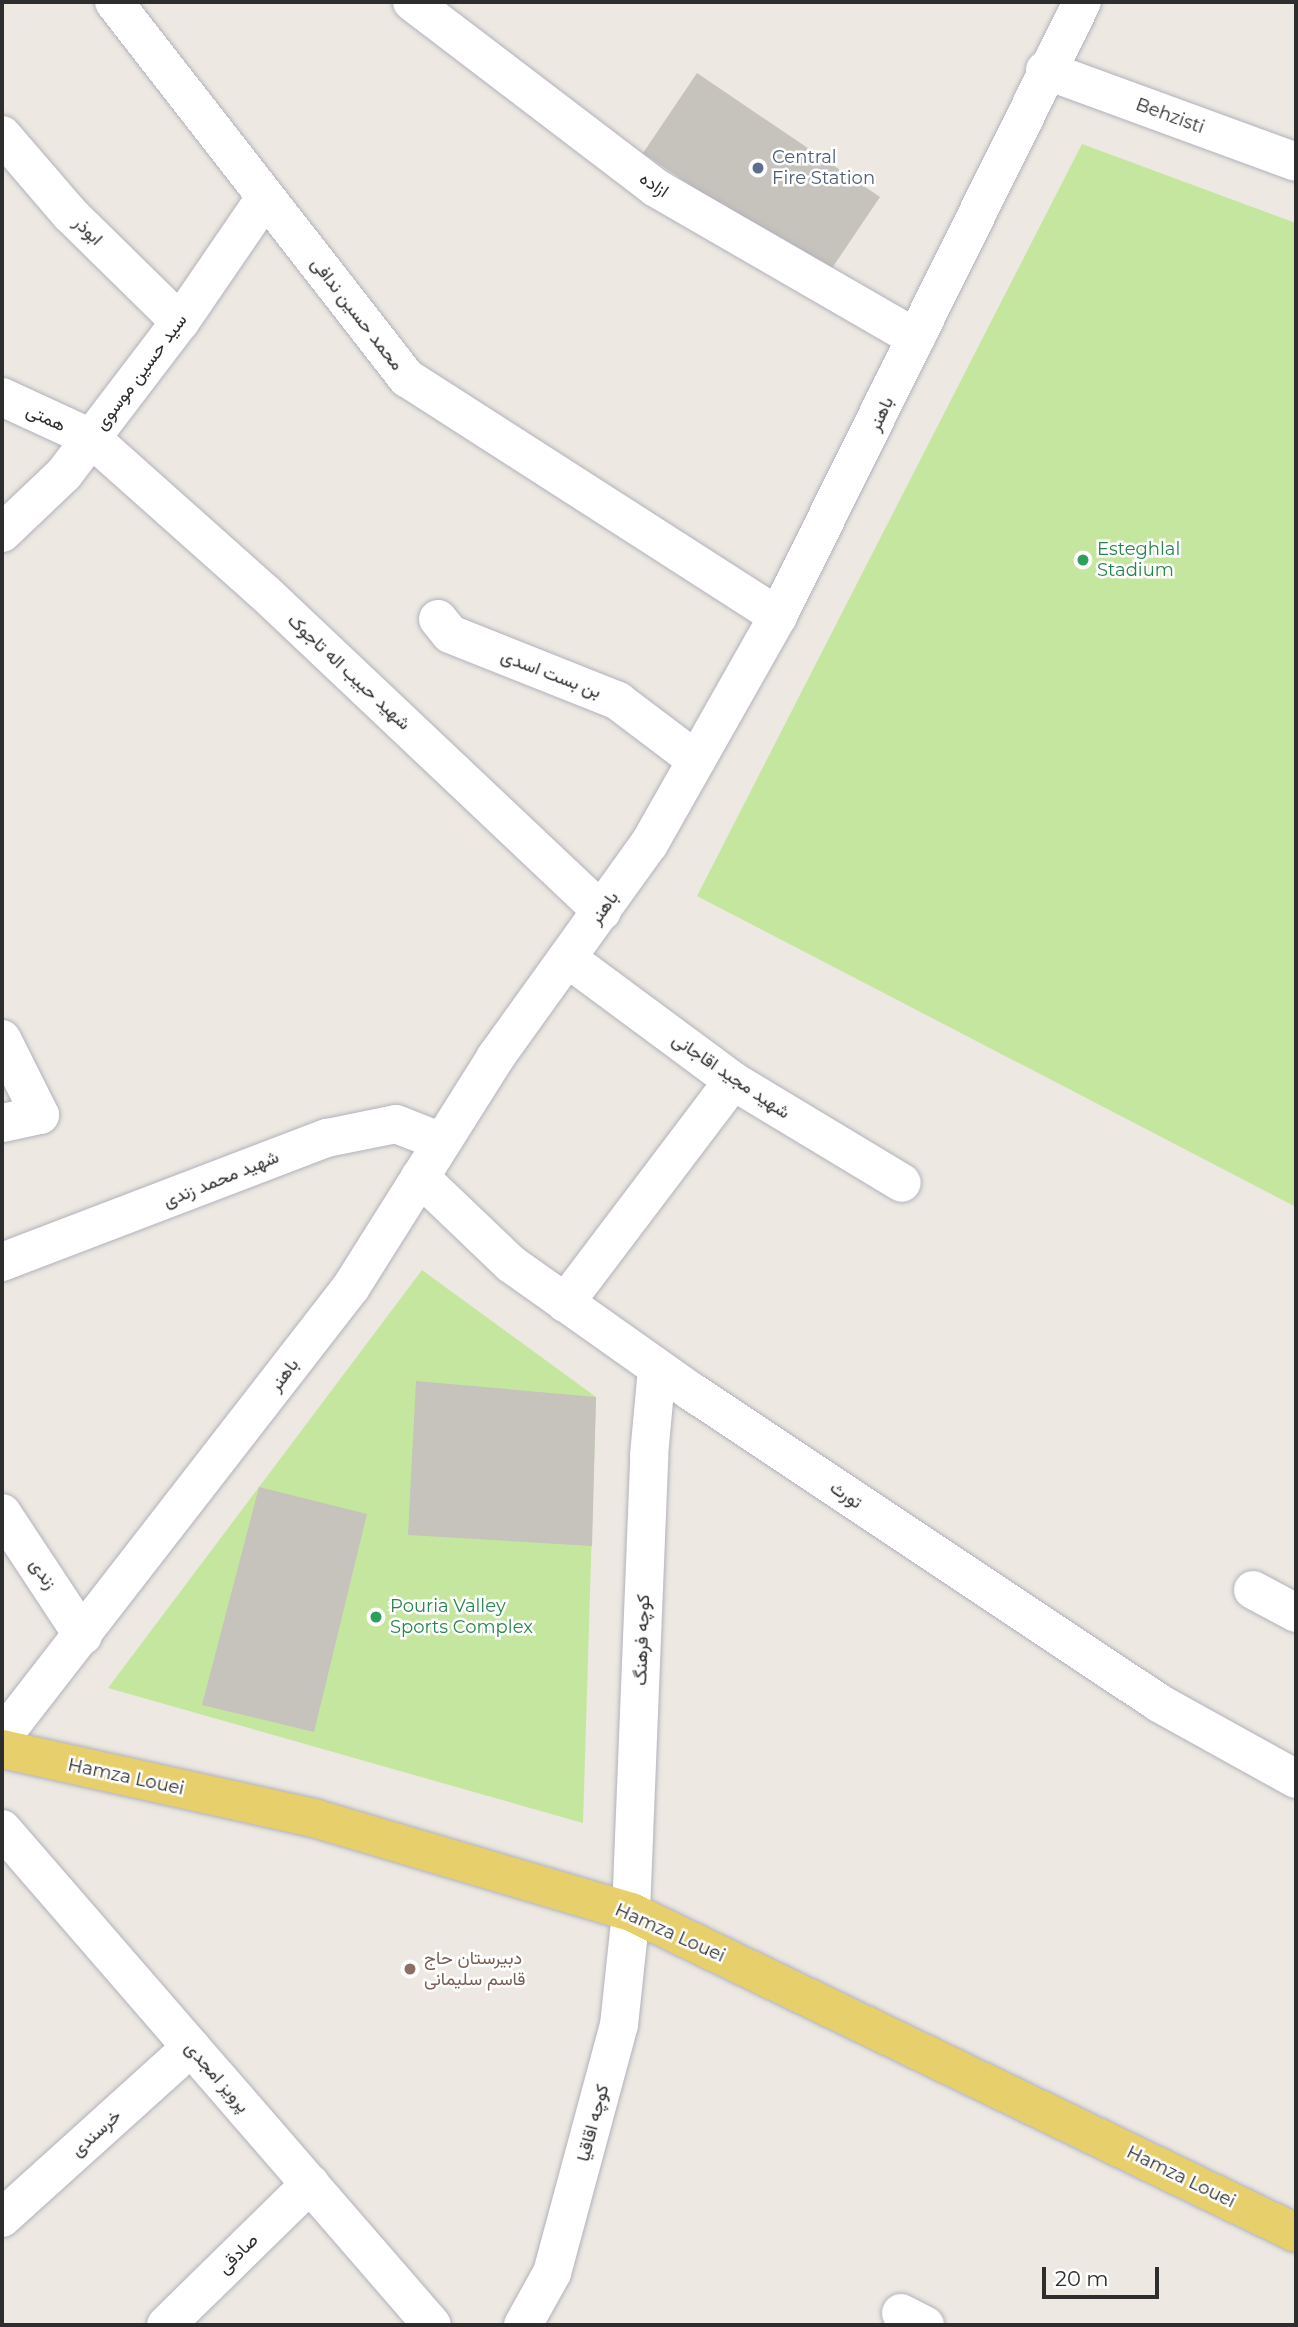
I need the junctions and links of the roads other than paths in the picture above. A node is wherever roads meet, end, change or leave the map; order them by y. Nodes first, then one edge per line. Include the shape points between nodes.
1 (114, 2) edge
2 (1082, 2) edge
3 (430, 7) edge
4 (1045, 70) junction
5 (2, 135) edge
6 (1296, 162) edge
7 (265, 198) junction
8 (180, 322) junction
9 (916, 338) junction
10 (2, 397) edge
11 (91, 438) junction
12 (2, 533) edge
13 (778, 616) junction
14 (438, 619) dead end
15 (696, 761) junction
16 (602, 912) junction
17 (567, 958) junction
18 (2, 1040) edge
19 (733, 1082) junction
20 (2, 1123) edge
21 (442, 1142) junction
22 (420, 1177) junction
23 (902, 1183) dead end
24 (2, 1262) edge
25 (565, 1303) junction
26 (657, 1368) junction
27 (2, 1513) edge
28 (1253, 1590) dead end
29 (1296, 1613) edge
30 (83, 1636) junction
31 (2, 1737) edge
32 (2, 1749) edge
33 (1296, 1779) edge
34 (2, 1829) edge
35 (631, 1912) junction
36 (191, 2047) junction
37 (310, 2184) junction
38 (2, 2218) edge
39 (1296, 2233) edge
40 (166, 2325) edge
41 (432, 2325) edge
42 (523, 2325) edge

1 - 7 street, محمد حسین ندافی
2 - 4 street, باهنر
3 - 9 street, ازاده via 656,188
4 - 6 street, Behzisti
4 - 9 street, باهنر
5 - 8 street, ابوذر via 71,214
7 - 8 street, سید حسین موسوی
7 - 13 street, محمد حسین ندافی via 407,378
8 - 11 street, سید حسین موسوی
9 - 13 street, باهنر
10 - 11 street, همتی
11 - 12 street, سید حسین موسوی via 64,474
11 - 16 street, شهید حبیب اله تاجوک via 264,592
13 - 15 street, باهنر
14 - 15 street, بن بست اسدی via 450,634 618,701
15 - 16 street, باهنر via 649,844
16 - 17 street, باهنر
17 - 19 street, شهید مجید اقاجانی
17 - 21 street, باهنر
18 - 20 street via 40,1115
19 - 23 street, شهید مجید اقاجانی
19 - 25 street
21 - 22 street, باهنر
21 - 24 street, شهید محمد زندی via 396,1124 327,1138
22 - 25 street, تورث via 511,1264
22 - 30 street, باهنر via 351,1287
25 - 26 street, تورث
26 - 33 street, تورث via 1159,1703
26 - 35 street, کوچه فرهنگ via 649,1455
27 - 30 street, زندی
28 - 29 street
30 - 31 street, باهنر
32 - 35 main road, Hamza Louei via 317,1819
34 - 36 street, پرویز امجدی
35 - 39 main road, Hamza Louei
35 - 42 street, کوچه اقاقیا via 619,2025 552,2273
36 - 37 street, پرویز امجدی
36 - 38 street, خرسندی
37 - 40 street, صادقی
37 - 41 street, پرویز امجدی

